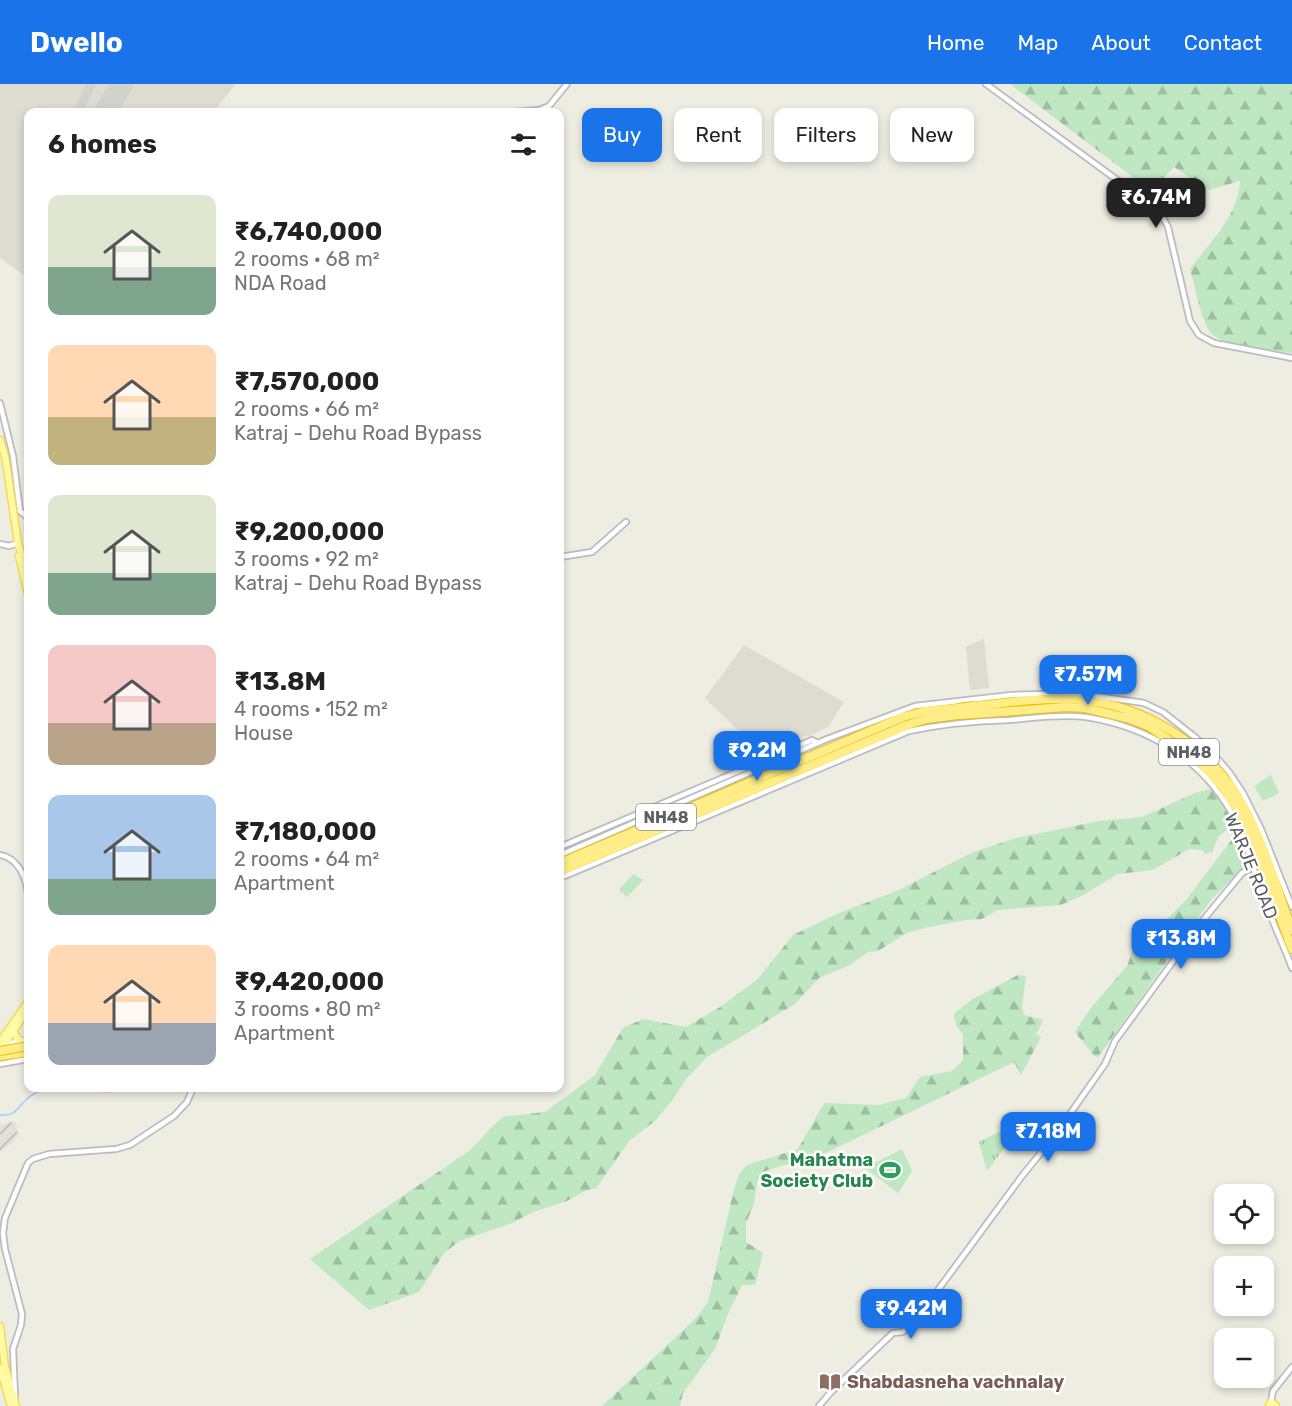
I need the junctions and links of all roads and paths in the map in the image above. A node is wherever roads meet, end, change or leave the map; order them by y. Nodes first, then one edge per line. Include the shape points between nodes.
1 (567, 84) edge
2 (986, 84) edge
3 (545, 108) edge
4 (1292, 358) edge
5 (0, 403) edge
6 (0, 440) edge
7 (24, 514) edge
8 (626, 522) dead end
9 (18, 543) junction
10 (0, 544) edge
11 (20, 553) junction
12 (564, 556) edge
13 (24, 564) edge
14 (24, 578) edge
15 (961, 709) junction
16 (974, 710) junction
17 (970, 722) junction
18 (818, 743) junction
19 (1197, 762) junction
20 (564, 845) edge
21 (0, 855) edge
22 (564, 861) edge
23 (564, 861) edge
24 (1253, 867) junction
25 (24, 875) edge
26 (564, 876) edge
27 (1292, 907) edge
28 (1292, 930) edge
29 (1292, 949) edge
30 (1292, 968) edge
31 (24, 1008) edge
32 (24, 1015) edge
33 (13, 1031) junction
34 (24, 1041) edge
35 (24, 1042) edge
36 (2, 1043) edge
37 (24, 1053) edge
38 (0, 1056) edge
39 (24, 1060) edge
40 (0, 1064) edge
41 (191, 1092) edge
42 (0, 1326) edge
43 (1292, 1367) edge
44 (0, 1368) edge
45 (13, 1404) edge
46 (821, 1404) edge
47 (1272, 1405) edge
48 (829, 1406) edge

1 - 3 street
2 - 4 street via 1162,216 1171,238 1190,321 1199,336 1214,343
5 - 7 street via 13,456 20,511
6 - 9 main road
8 - 12 street via 592,552
9 - 10 street
9 - 11 main road
11 - 13 main road
11 - 14 main road
15 - 16 highway, NH48, bridge
15 - 17 street, WARJE ROAD
15 - 17 street
15 - 18 street, WARJE ROAD via 915,706
15 - 22 highway, NH48 via 903,717 768,779
15 - 26 street, WARJE ROAD via 939,724 909,731
15 - 27 street, WARJE ROAD via 1075,693 1144,703 1163,712 1196,738 1234,779 1261,829
16 - 19 highway, NH48 via 1097,710 1148,726
16 - 28 highway, NH48 via 1073,699 1124,708 1178,735 1210,761 1243,805
17 - 19 street, WARJE ROAD via 1085,717 1147,734
18 - 20 street via 812,740
18 - 23 street, WARJE ROAD
19 - 24 street, WARJE ROAD via 1229,808
19 - 29 highway, NH48 via 1222,786 1244,820
21 - 25 street via 6,856
24 - 30 street, WARJE ROAD
24 - 46 street via 1242,873 1204,919 1115,1041 1105,1064 1053,1138 918,1317 903,1332 893,1333
31 - 36 main road
32 - 33 main road
33 - 34 main road
33 - 36 main road
35 - 36 highway, bridge
37 - 38 highway
39 - 40 street
41 - 45 street via 174,1116 130,1144 116,1149 49,1154 33,1159 25,1169 3,1233 22,1314 13,1348
42 - 45 main road
43 - 47 street via 1273,1391
44 - 45 main road
46 - 48 street

